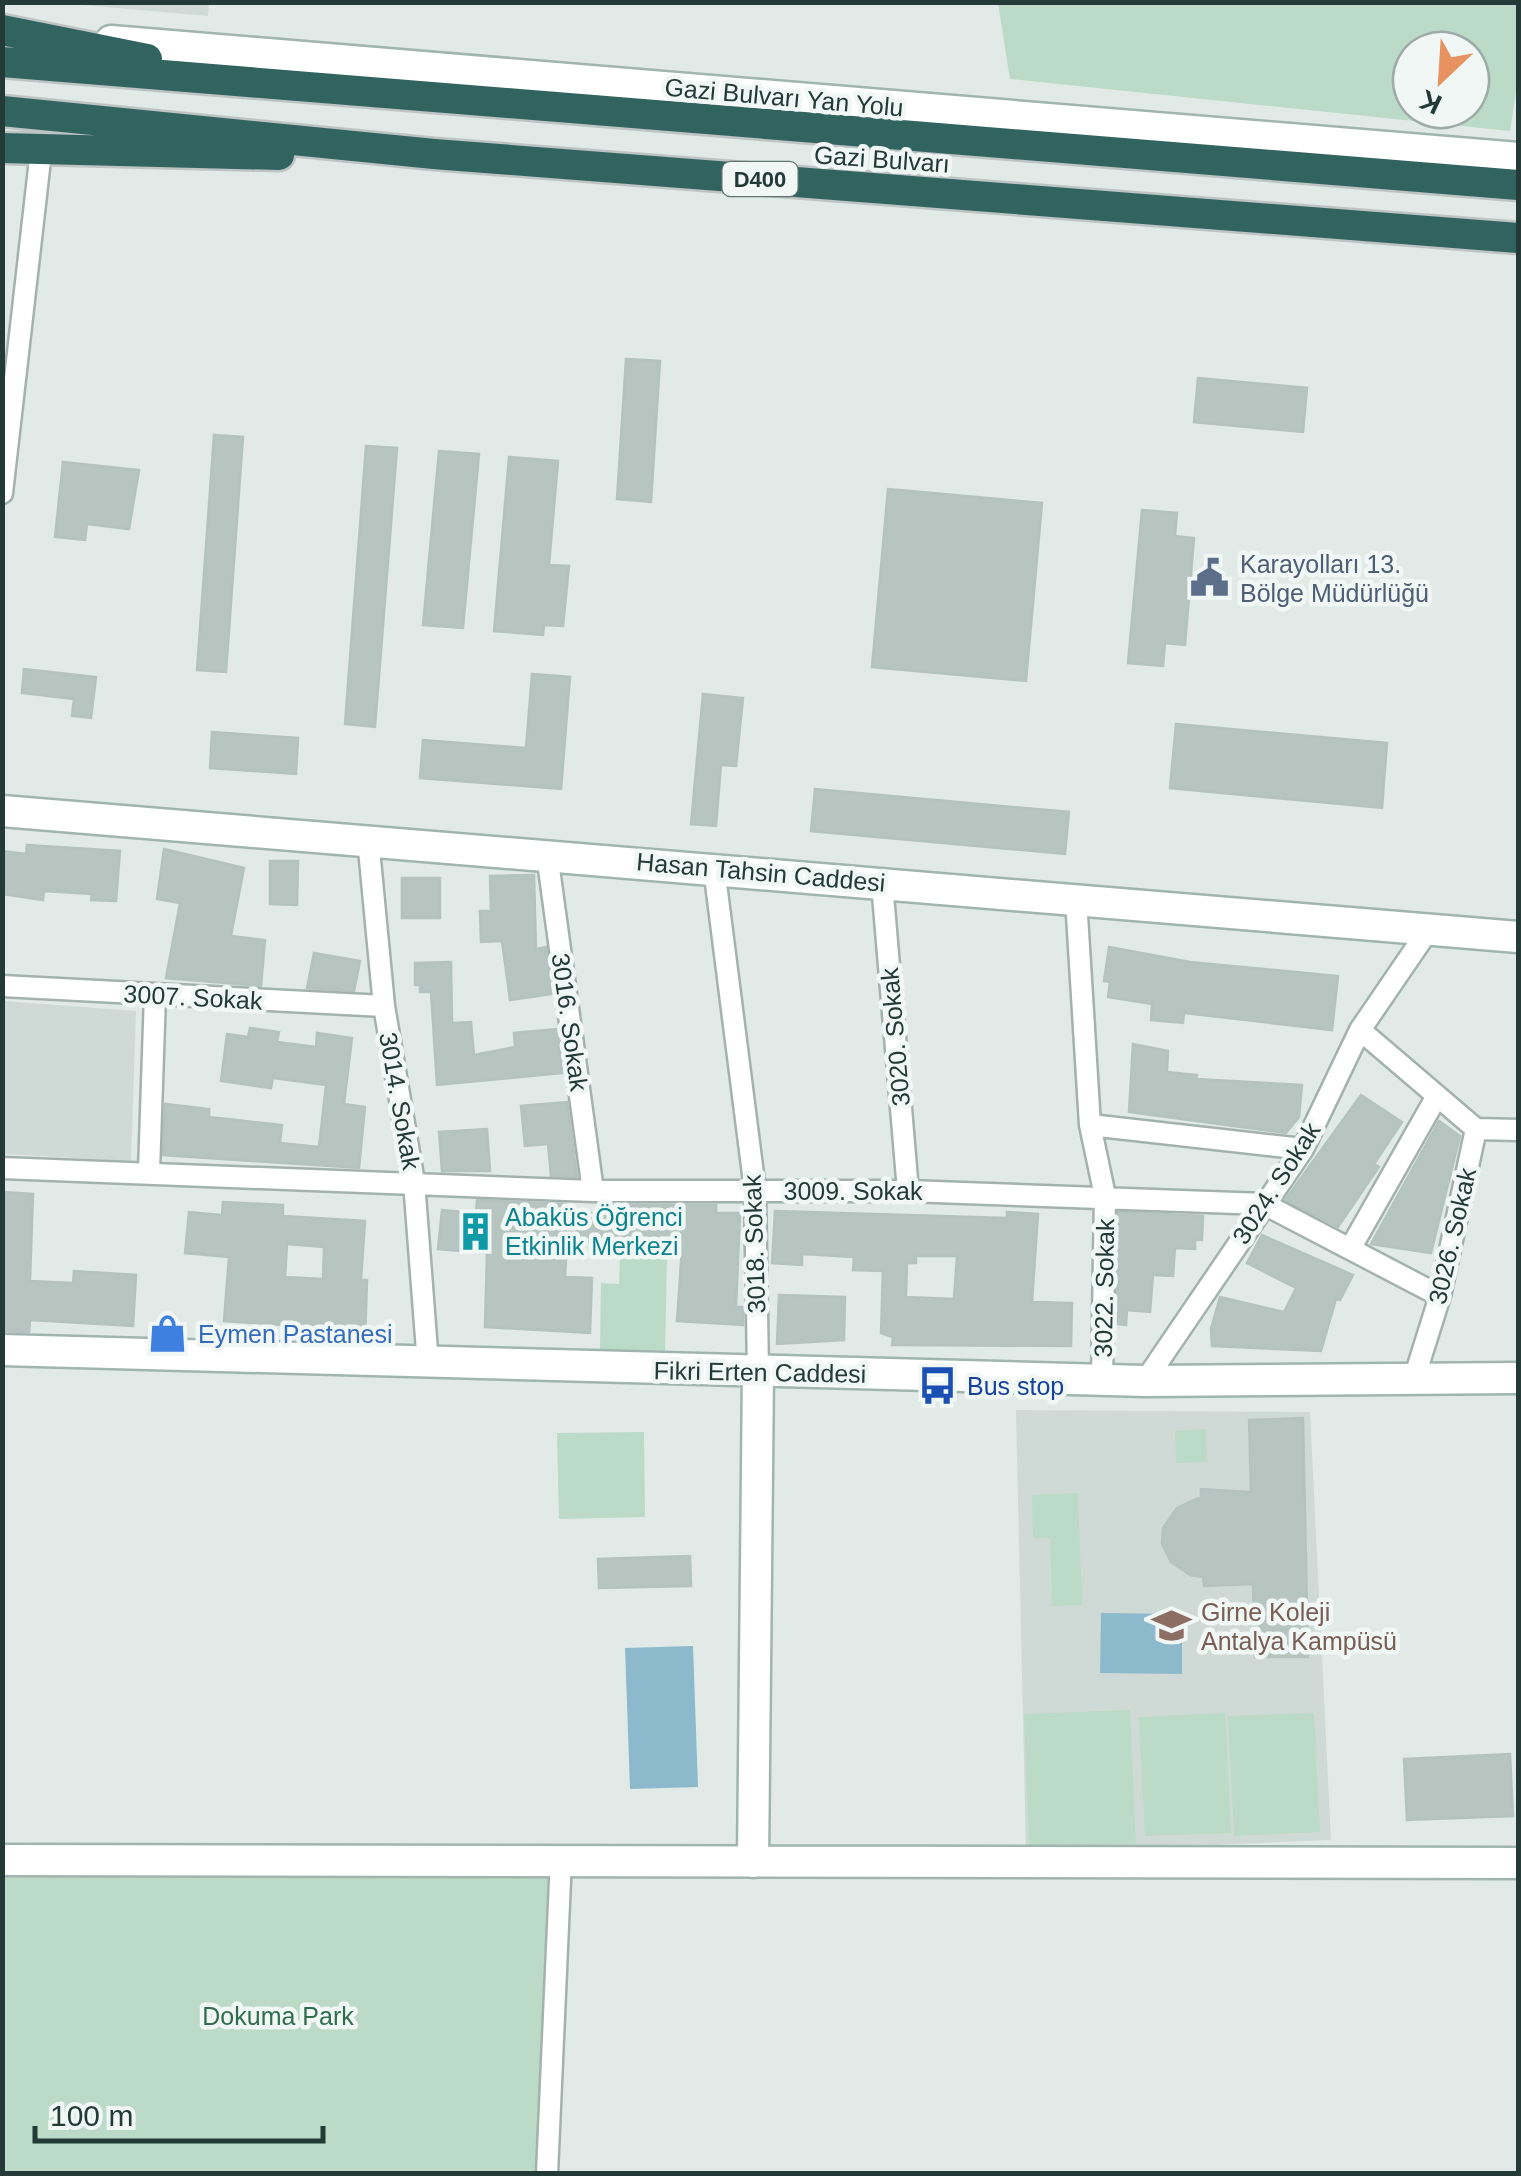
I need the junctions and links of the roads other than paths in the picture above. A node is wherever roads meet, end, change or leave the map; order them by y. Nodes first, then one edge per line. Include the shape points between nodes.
1 (2, 30) edge
2 (50, 36) junction
3 (2, 62) edge
4 (252, 83) junction
5 (2, 111) edge
6 (2, 148) edge
7 (40, 151) junction
8 (434, 154) junction
9 (1518, 158) edge
10 (1518, 185) edge
11 (1518, 238) edge
12 (9, 373) edge
13 (2, 493) edge
14 (2, 811) edge
15 (368, 839) junction
16 (547, 854) junction
17 (714, 868) junction
18 (882, 883) junction
19 (1076, 899) junction
20 (1429, 929) junction
21 (1518, 937) edge
22 (2, 986) edge
23 (155, 995) junction
24 (384, 1006) junction
25 (1360, 1030) junction
26 (1437, 1096) junction
27 (1090, 1125) junction
28 (1476, 1129) junction
29 (1518, 1130) edge
30 (1302, 1150) junction
31 (2, 1168) edge
32 (149, 1171) junction
33 (414, 1182) junction
34 (755, 1190) junction
35 (908, 1190) junction
36 (593, 1191) junction
37 (1105, 1196) junction
38 (1264, 1204) junction
39 (1350, 1249) junction
40 (1440, 1296) junction
41 (2, 1350) edge
42 (428, 1364) junction
43 (758, 1372) junction
44 (1518, 1378) edge
45 (1102, 1380) junction
46 (1145, 1381) junction
47 (1413, 1382) junction
48 (561, 1858) junction
49 (2, 1860) edge
50 (753, 1862) junction
51 (1518, 1863) edge
52 (548, 2174) edge

1 - 2 highway
2 - 4 highway
2 - 9 street, Gazi Bulvarı Yan Yolu
3 - 4 highway, Gazi Bulvarı / D400
4 - 10 highway, Gazi Bulvarı / D400
5 - 8 highway, Gazi Bulvarı / D400
6 - 7 highway
7 - 8 highway
7 - 12 street
8 - 11 highway, Gazi Bulvarı / D400
12 - 13 street
14 - 15 street, Hasan Tahsin Caddesi
15 - 16 street, Hasan Tahsin Caddesi
15 - 24 street, 3014. Sokak
16 - 17 street, Hasan Tahsin Caddesi
16 - 36 street, 3016. Sokak
17 - 18 street, Hasan Tahsin Caddesi
17 - 34 street, 3018. Sokak
18 - 19 street, Hasan Tahsin Caddesi
18 - 35 street, 3020. Sokak
19 - 20 street, Hasan Tahsin Caddesi
19 - 27 street, 3022. Sokak
20 - 21 street, Hasan Tahsin Caddesi
20 - 25 street, 3024. Sokak
22 - 23 street, 3007. Sokak
23 - 24 street, 3007. Sokak
23 - 32 street
24 - 33 street, 3014. Sokak
25 - 26 street
25 - 30 street, 3024. Sokak
26 - 28 street
26 - 39 street
27 - 30 street
27 - 37 street, 3022. Sokak
28 - 29 street
28 - 40 street, 3026. Sokak
30 - 38 street, 3024. Sokak
31 - 32 street, 3009. Sokak
32 - 33 street, 3009. Sokak
33 - 36 street, 3009. Sokak
33 - 42 street, 3014. Sokak
34 - 35 street, 3009. Sokak
34 - 36 street, 3009. Sokak
34 - 43 street, 3018. Sokak
35 - 37 street, 3009. Sokak
37 - 38 street, 3009. Sokak
37 - 45 street, 3022. Sokak
38 - 39 street, 3009. Sokak
38 - 46 street, 3024. Sokak
39 - 40 street, 3009. Sokak
40 - 47 street, 3026. Sokak
41 - 42 street, Fikri Erten Caddesi
42 - 43 street, Fikri Erten Caddesi
43 - 45 street, Fikri Erten Caddesi
43 - 50 street, 3018. Sokak
44 - 47 street, Fikri Erten Caddesi
45 - 46 street, Fikri Erten Caddesi
46 - 47 street, Fikri Erten Caddesi
48 - 49 street
48 - 50 street
48 - 52 street
50 - 51 street

